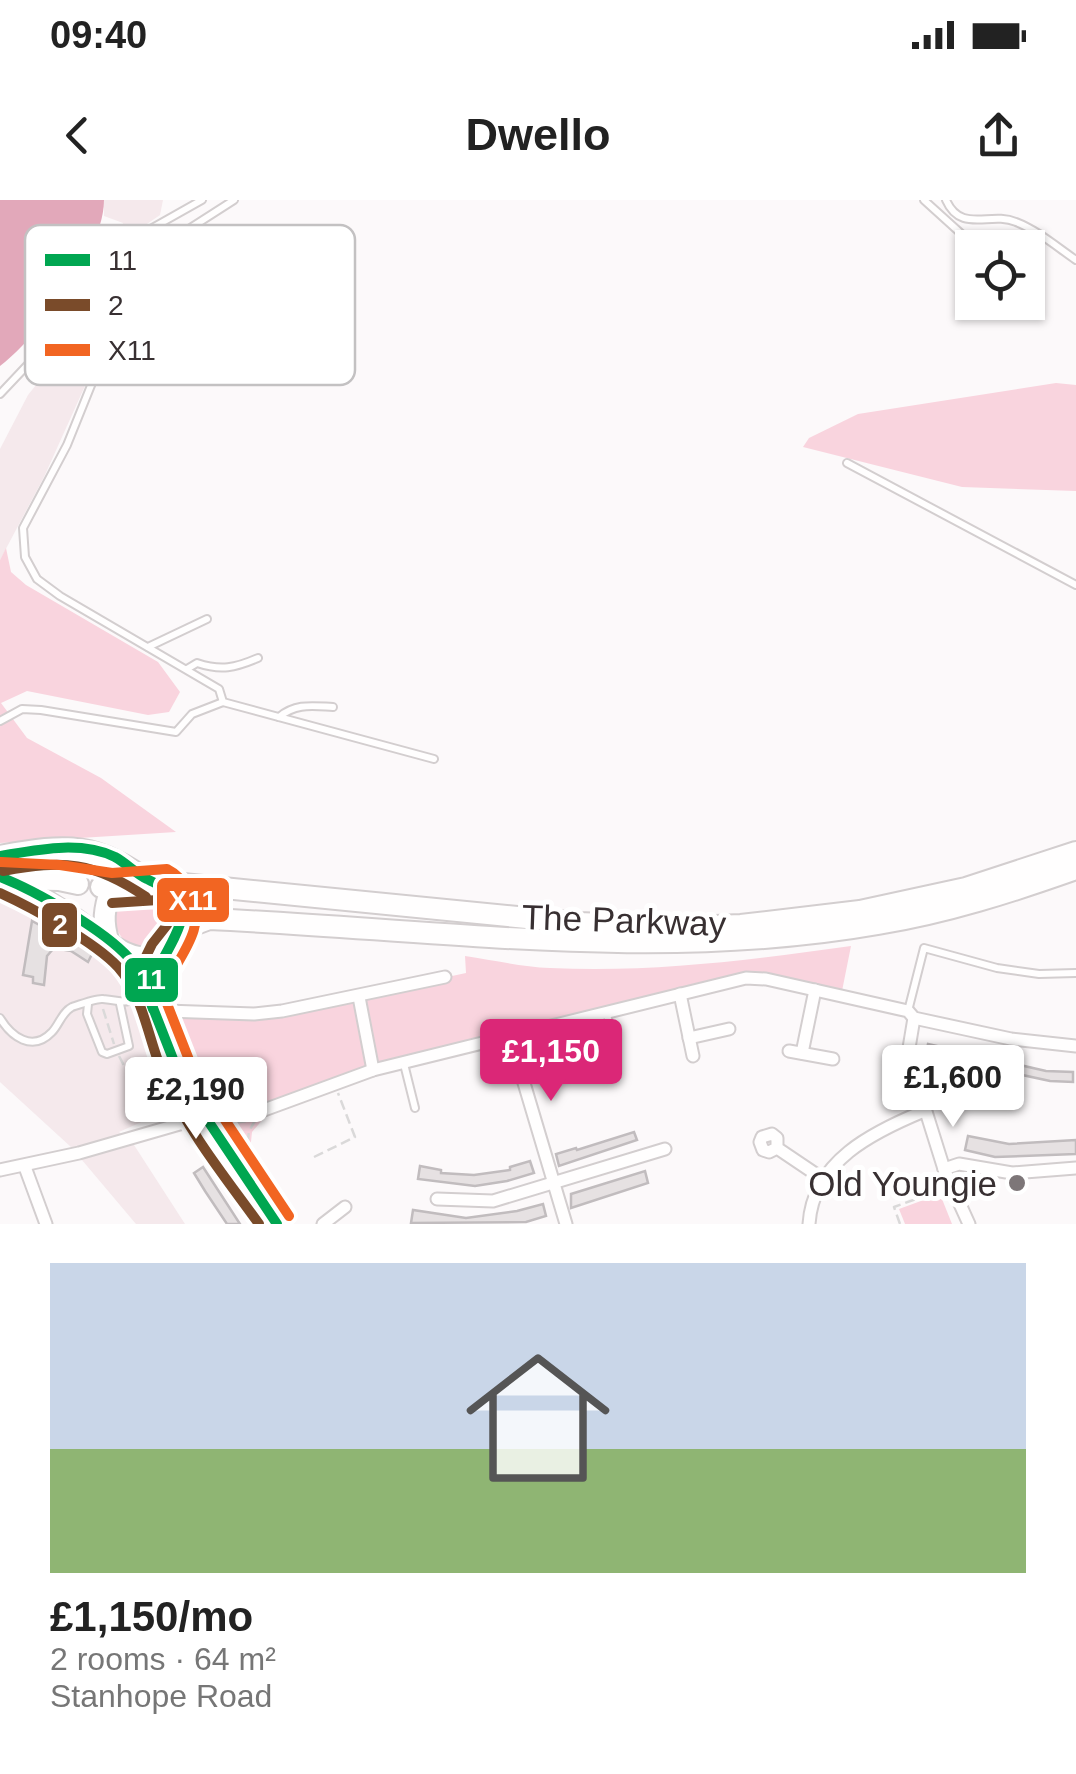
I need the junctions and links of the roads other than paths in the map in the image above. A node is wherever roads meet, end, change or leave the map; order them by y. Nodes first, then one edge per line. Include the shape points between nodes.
1 (202, 200) edge
2 (234, 200) edge
3 (924, 200) edge
4 (946, 200) edge
5 (158, 225) edge
6 (195, 225) edge
7 (957, 230) edge
8 (1076, 260) edge
9 (25, 367) edge
10 (91, 385) edge
11 (0, 394) edge
12 (847, 463) dead end
13 (1076, 585) edge
14 (207, 618) dead end
15 (148, 646) junction
16 (258, 658) dead end
17 (187, 670) junction
18 (223, 702) junction
19 (333, 707) dead end
20 (279, 717) junction
21 (0, 720) edge
22 (434, 759) dead end
23 (1076, 852) edge
24 (0, 857) edge
25 (1076, 869) edge
26 (5, 878) edge
27 (160, 884) junction
28 (182, 930) junction
29 (109, 943) junction
30 (165, 952) junction
31 (129, 956) junction
32 (1076, 974) edge
33 (444, 977) dead end
34 (815, 990) junction
35 (142, 994) junction
36 (680, 994) junction
37 (358, 996) junction
38 (88, 1004) junction
39 (120, 1004) junction
40 (166, 1010) dead end
41 (606, 1012) junction
42 (911, 1014) junction
43 (0, 1018) edge
44 (729, 1029) dead end
45 (510, 1036) junction
46 (689, 1038) junction
47 (1076, 1046) edge
48 (693, 1056) dead end
49 (833, 1059) dead end
50 (617, 1060) dead end
51 (404, 1062) junction
52 (373, 1070) junction
53 (182, 1082) junction
54 (415, 1108) dead end
55 (924, 1110) junction
56 (162, 1112) junction
57 (259, 1115) road end
58 (184, 1122) junction
59 (208, 1122) junction
60 (150, 1132) junction
61 (776, 1148) dead end
62 (664, 1150) dead end
63 (25, 1167) junction
64 (1076, 1168) edge
65 (944, 1169) junction
66 (0, 1170) edge
67 (823, 1180) junction
68 (553, 1183) junction
69 (437, 1199) dead end
70 (344, 1208) dead end
71 (46, 1224) edge
72 (277, 1224) edge
73 (322, 1224) edge
74 (566, 1224) edge
75 (809, 1224) edge
76 (968, 1224) edge

1 - 5 lane
2 - 6 lane
3 - 7 lane
4 - 8 lane via 972,222 1010,219
9 - 11 lane
10 - 15 lane via 23,528 25,557 37,579 60,596
12 - 13 lane
14 - 15 lane
15 - 17 lane
16 - 17 lane via 236,668 197,663
17 - 18 lane via 218,689
18 - 20 lane
18 - 21 lane via 192,714 176,732 42,710 22,709
19 - 20 lane via 302,705
20 - 22 lane
23 - 27 highway, The Parkway via 966,888 878,907 689,927 578,923
24 - 26 highway via 68,882
24 - 27 highway via 57,848 93,851
25 - 28 highway, The Parkway via 893,922 717,942 589,942 209,919
26 - 29 highway
27 - 28 highway via 180,903
27 - 29 highway via 106,888
28 - 30 highway
29 - 31 highway
30 - 31 highway
30 - 35 street
31 - 35 street
32 - 42 lane via 997,968 924,948
33 - 37 street
34 - 36 street via 746,978
34 - 42 street
34 - 49 street via 796,1052
35 - 39 lane
35 - 53 lane
36 - 41 street
36 - 46 street
37 - 40 street via 270,1012 190,1016
37 - 52 street
38 - 39 lane via 101,998
38 - 39 lane via 107,1054 129,1046
38 - 43 lane via 73,1007 41,1040 21,1041
41 - 45 street
41 - 50 lane
42 - 47 street via 1011,1039
42 - 55 street via 908,1054
44 - 46 street
45 - 51 street
45 - 68 street
46 - 48 street
51 - 52 street
51 - 54 lane
52 - 57 street
53 - 56 street via 161,1097
53 - 59 street
55 - 65 street
55 - 67 street via 877,1132
56 - 58 street
56 - 60 street
58 - 59 street
58 - 60 street
59 - 72 street
60 - 63 street
61 - 67 street
62 - 68 street
63 - 66 street
63 - 71 street
64 - 65 street
65 - 76 street
67 - 75 street
68 - 69 street via 492,1201
68 - 74 street
70 - 73 street

